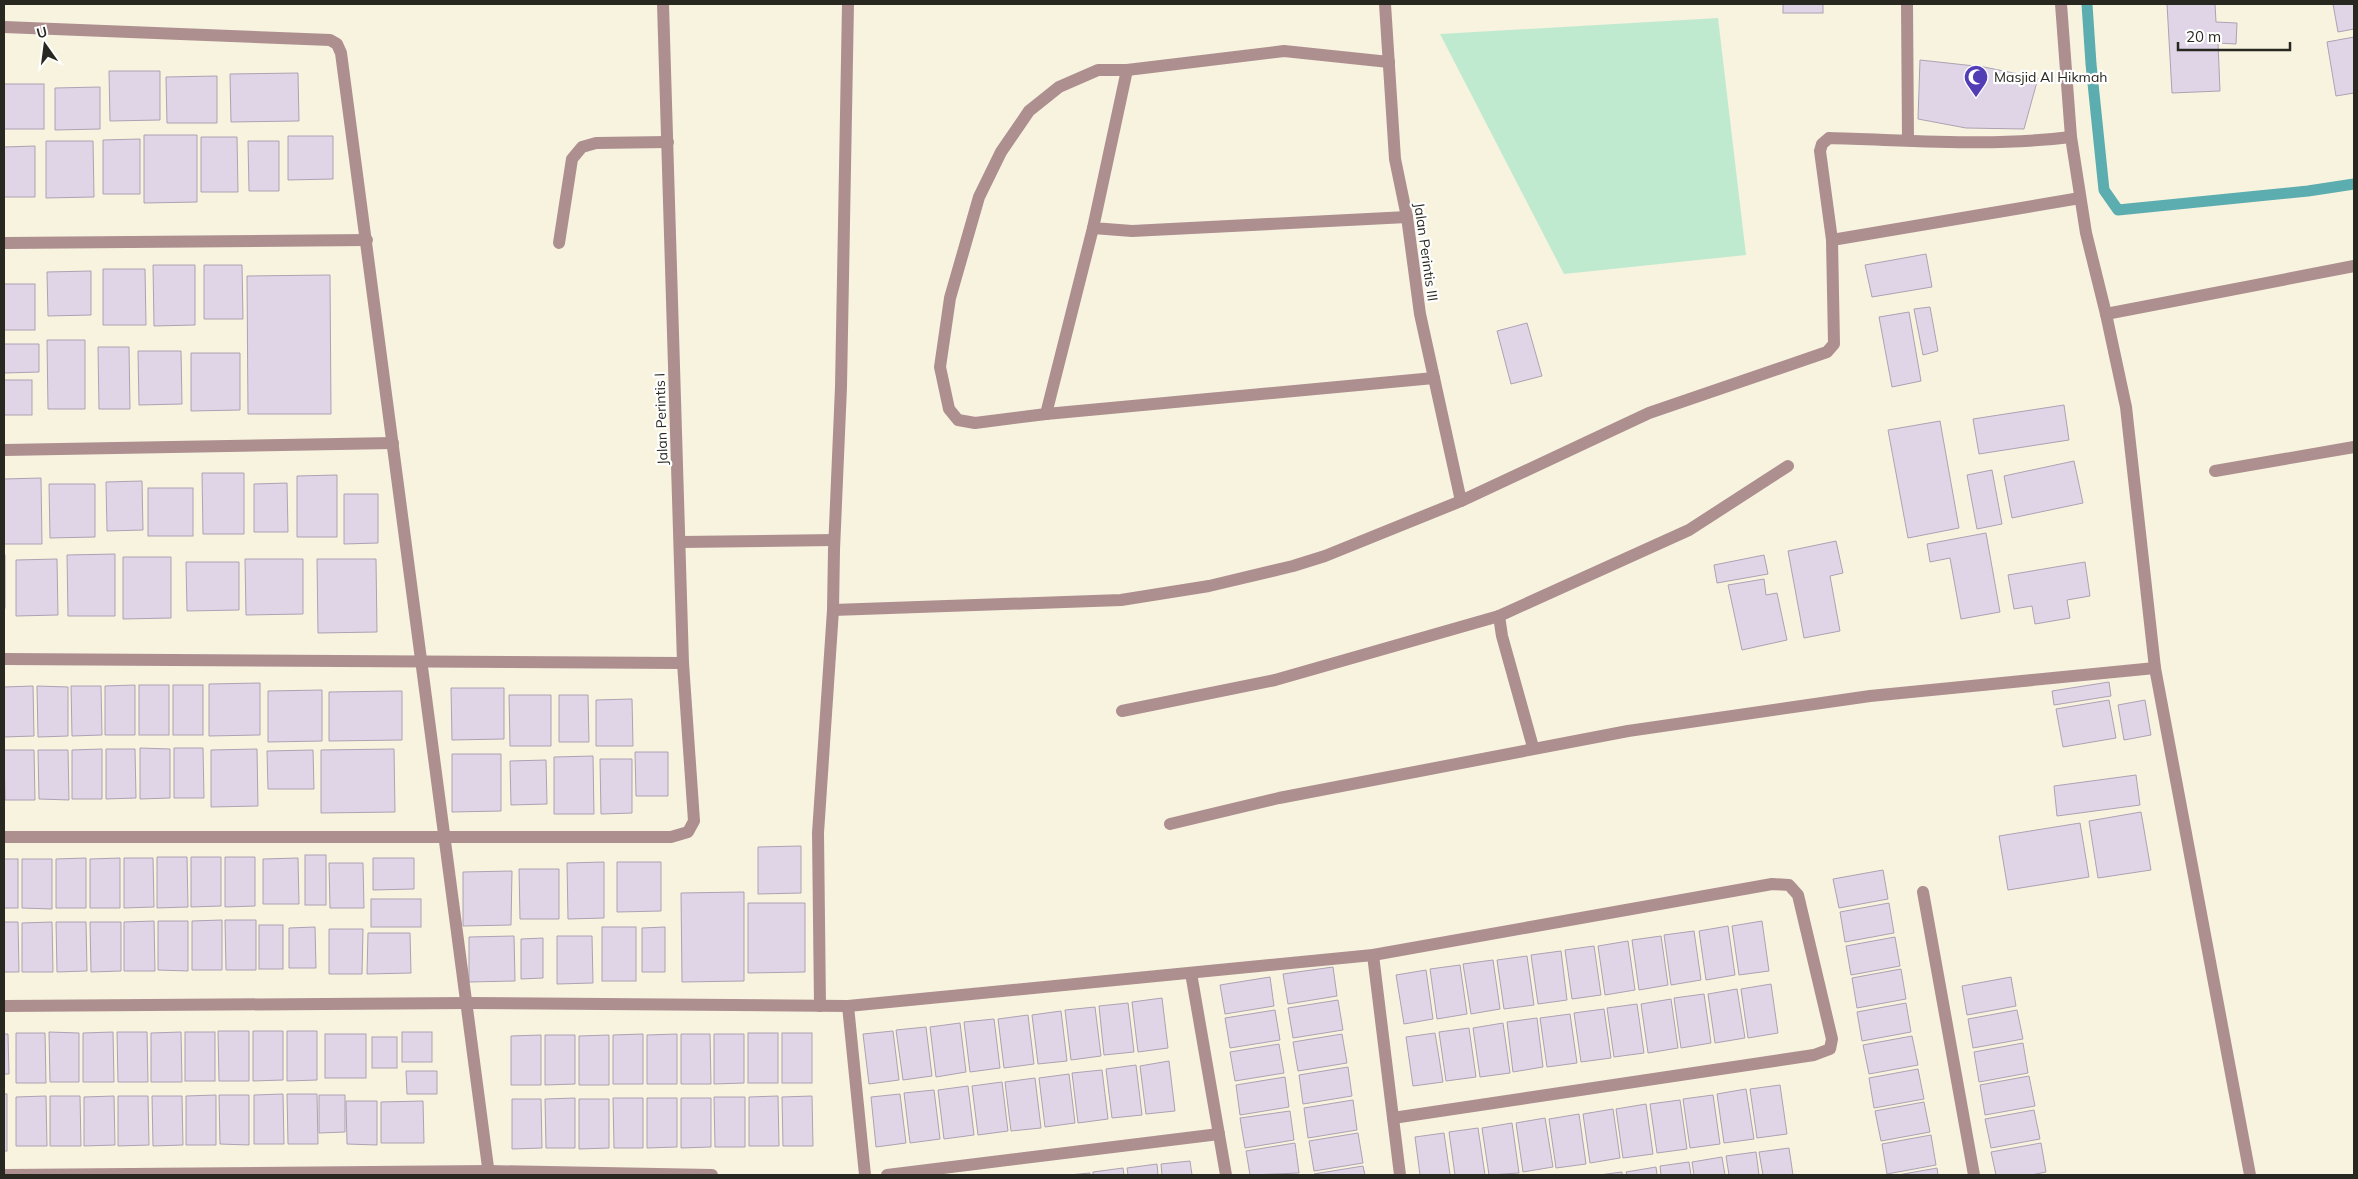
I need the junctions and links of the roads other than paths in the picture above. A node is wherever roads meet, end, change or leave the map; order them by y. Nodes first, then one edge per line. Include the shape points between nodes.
1 (663, 4) edge
2 (848, 4) edge
3 (1385, 4) edge
4 (1907, 4) edge
5 (2061, 4) edge
6 (4, 27) edge
7 (1389, 62) junction
8 (1127, 70) junction
9 (2071, 137) junction
10 (1908, 140) junction
11 (668, 142) junction
12 (2080, 198) junction
13 (1407, 217) junction
14 (1093, 228) junction
15 (367, 240) junction
16 (1832, 240) junction
17 (4, 242) edge
18 (558, 243) dead end
19 (2354, 266) edge
20 (2106, 314) junction
21 (1434, 378) junction
22 (1046, 414) junction
23 (393, 443) junction
24 (2354, 447) edge
25 (4, 450) edge
26 (1788, 466) dead end
27 (2215, 470) dead end
28 (1461, 501) junction
29 (834, 540) junction
30 (680, 542) junction
31 (833, 610) junction
32 (1498, 616) junction
33 (4, 659) edge
34 (422, 662) junction
35 (683, 662) junction
36 (2155, 668) junction
37 (1122, 711) dead end
38 (1533, 748) junction
39 (1170, 824) dead end
40 (4, 836) edge
41 (445, 836) junction
42 (1923, 892) dead end
43 (1374, 955) junction
44 (1191, 973) junction
45 (466, 1003) junction
46 (4, 1006) edge
47 (820, 1006) junction
48 (848, 1006) junction
49 (1393, 1118) junction
50 (1219, 1134) junction
51 (489, 1173) edge
52 (4, 1175) edge
53 (712, 1175) edge
54 (865, 1175) edge
55 (887, 1175) edge
56 (1226, 1175) edge
57 (1400, 1175) edge
58 (1974, 1175) edge
59 (2250, 1175) edge

1 - 11 street, Jalan Perintis I
2 - 29 street via 841,387
3 - 7 street, Jalan Perintis III
4 - 10 street
5 - 9 street
6 - 15 street via 330,40 337,44 341,53
7 - 8 street via 1284,51
7 - 13 street, Jalan Perintis III via 1396,158
8 - 14 street
8 - 22 street via 1098,70 1059,87 1029,112 1001,152 979,197 950,298 940,367 949,409 958,420 975,423
9 - 10 street via 1993,143
9 - 12 street
10 - 16 street via 1829,138 1822,144 1820,151
11 - 18 street via 596,143 582,147 572,159
11 - 30 street, Jalan Perintis I
12 - 16 street
12 - 20 street
13 - 14 street via 1132,231
13 - 21 street, Jalan Perintis III via 1420,314
14 - 22 street
15 - 17 street
15 - 23 street
16 - 28 street via 1834,344 1827,352 1649,413
19 - 20 street
20 - 36 street via 2126,407
21 - 22 street
21 - 28 street, Jalan Perintis III
23 - 25 street
23 - 34 street
24 - 27 street
26 - 32 street via 1689,530
28 - 31 street via 1326,556 1209,586 1121,600
29 - 30 street
29 - 31 street
30 - 35 street, Jalan Perintis I
31 - 47 street via 818,833
32 - 37 street via 1275,680
32 - 38 street
33 - 34 street
34 - 35 street
34 - 41 street
35 - 41 street, Jalan Perintis I via 694,821 688,832 671,837
36 - 38 street via 1870,696
36 - 59 street
38 - 39 street via 1279,798
40 - 41 street
41 - 45 street
42 - 58 street
43 - 44 street
43 - 49 street
43 - 49 street via 1772,884 1788,884 1798,895 1832,1038 1830,1049 1814,1055
44 - 48 street
44 - 50 street
45 - 46 street
45 - 47 street
45 - 51 street
47 - 48 street
48 - 54 street
49 - 57 street
50 - 55 street
50 - 56 street
51 - 52 street
51 - 53 street

